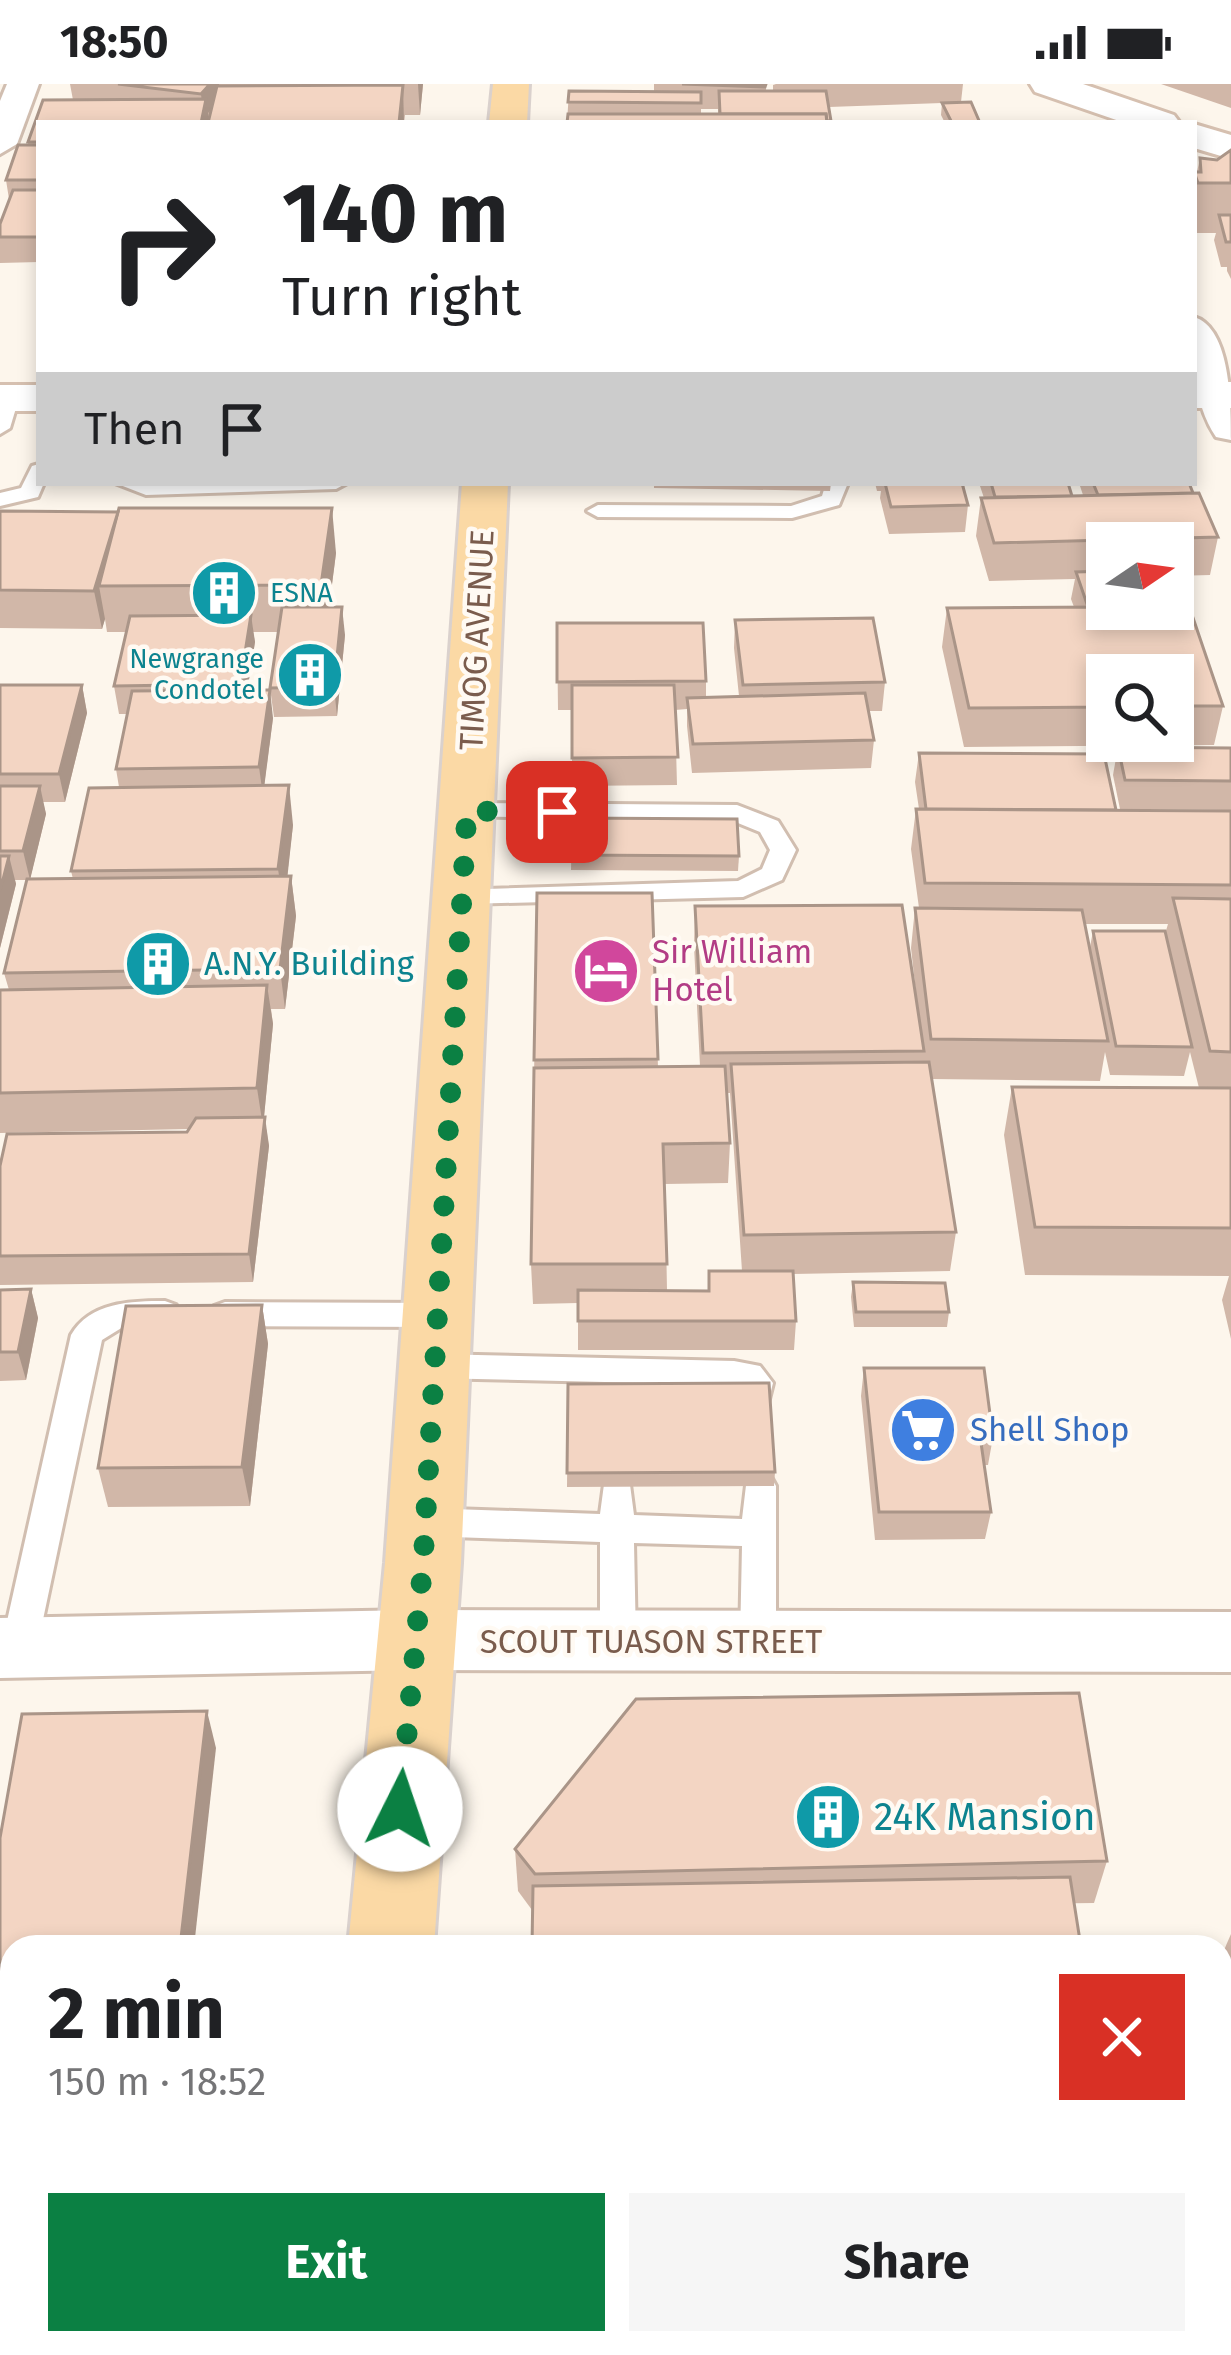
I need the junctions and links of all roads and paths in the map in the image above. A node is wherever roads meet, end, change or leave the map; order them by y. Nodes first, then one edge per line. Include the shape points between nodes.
1 (23, 84) edge
2 (511, 84) edge
3 (1048, 84) edge
4 (508, 120) edge
5 (1150, 120) edge
6 (0, 144) edge
7 (1197, 338) edge
8 (1219, 403) edge
9 (36, 477) edge
10 (136, 486) edge
11 (241, 486) edge
12 (485, 486) edge
13 (836, 486) edge
14 (0, 500) edge
15 (598, 511) dead end
16 (467, 811) junction
17 (465, 896) junction
18 (434, 1340) junction
19 (756, 1399) edge
20 (759, 1486) edge
21 (617, 1487) edge
22 (424, 1522) junction
23 (618, 1530) junction
24 (759, 1533) junction
25 (415, 1640) junction
26 (618, 1642) junction
27 (758, 1642) junction
28 (1231, 1642) edge
29 (9, 1648) edge
30 (392, 1935) edge

1 - 6 street
2 - 4 main road
3 - 5 street
7 - 8 street
9 - 14 lane via 30,492
10 - 11 lane
12 - 16 main road, TIMOG AVENUE
13 - 15 lane via 831,500 792,512
16 - 17 main road, TIMOG AVENUE
16 - 17 lane via 736,813 769,827 783,850 773,874 743,889
17 - 18 main road, TIMOG AVENUE
18 - 19 lane via 622,1384 749,1375
18 - 22 main road, TIMOG AVENUE
18 - 29 lane via 123,1313 99,1321 87,1335
20 - 24 lane
21 - 23 lane
22 - 23 lane
22 - 25 main road, TIMOG AVENUE
23 - 24 lane
23 - 26 lane
24 - 27 lane
25 - 26 street, SCOUT TUASON STREET
25 - 29 street, SCOUT TUASON STREET
25 - 30 main road, TIMOG AVENUE
26 - 27 street, SCOUT TUASON STREET
27 - 28 street, SCOUT TUASON STREET

